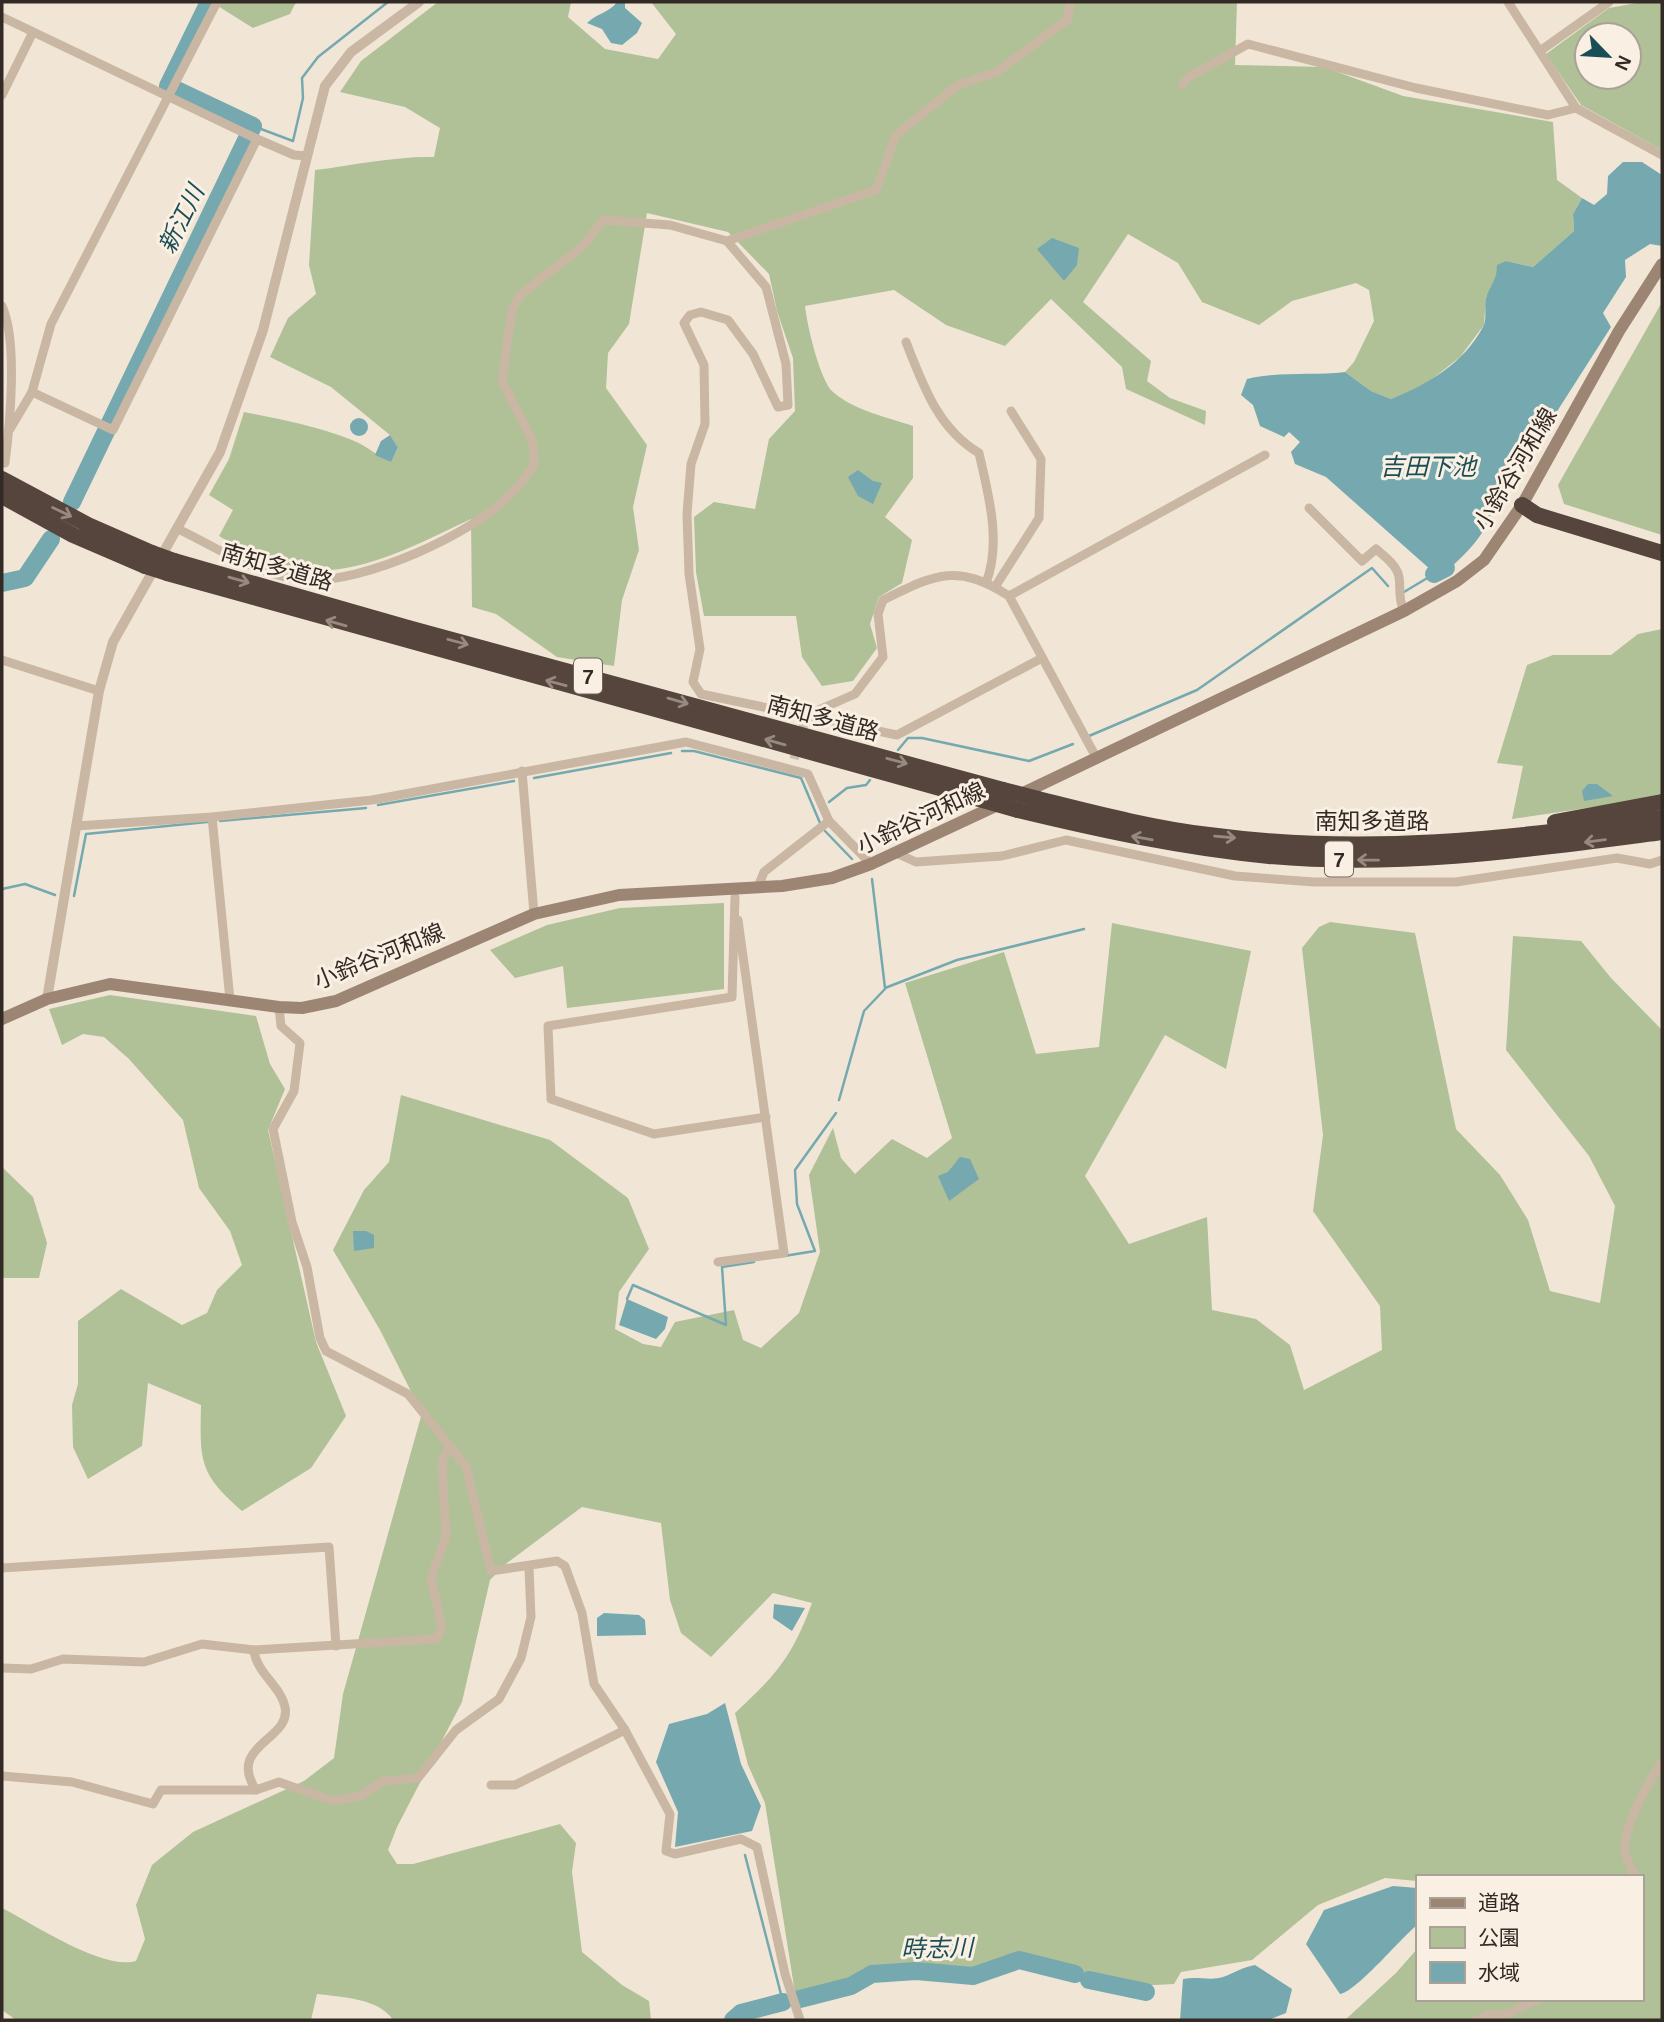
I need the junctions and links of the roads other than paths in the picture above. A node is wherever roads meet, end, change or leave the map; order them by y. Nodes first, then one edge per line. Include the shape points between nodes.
1 (217, 2) edge
2 (419, 2) edge
3 (1070, 2) edge
4 (1508, 2) edge
5 (1609, 2) edge
6 (2, 17) edge
7 (33, 32) junction
8 (1540, 51) junction
9 (1182, 85) dead end
10 (2, 95) edge
11 (170, 96) junction
12 (1576, 108) junction
13 (256, 139) junction
14 (1662, 155) edge
15 (307, 156) junction
16 (727, 242) junction
17 (1662, 264) edge
18 (2, 306) edge
19 (906, 342) dead end
20 (32, 392) junction
21 (1011, 411) dead end
22 (10, 429) junction
23 (1265, 455) dead end
24 (4, 471) edge
25 (2, 496) edge
26 (1522, 505) junction
27 (1309, 508) dead end
28 (178, 529) junction
29 (1662, 544) edge
30 (1662, 553) edge
31 (149, 559) junction
32 (170, 567) junction
33 (990, 585) junction
34 (1009, 596) junction
35 (1404, 611) junction
36 (1042, 658) junction
37 (2, 660) edge
38 (99, 691) junction
39 (806, 717) junction
40 (1097, 759) junction
41 (522, 771) junction
42 (1662, 802) edge
43 (212, 817) junction
44 (1662, 818) edge
45 (829, 821) junction
46 (76, 826) junction
47 (1662, 832) edge
48 (1481, 842) junction
49 (895, 853) junction
50 (1662, 860) edge
51 (871, 864) junction
52 (758, 887) junction
53 (734, 892) junction
54 (534, 914) junction
55 (47, 999) junction
56 (230, 1000) junction
57 (279, 1007) junction
58 (2, 1019) edge
59 (766, 1117) junction
60 (718, 1262) dead end
61 (449, 1447) junction
62 (2, 1568) edge
63 (529, 1568) junction
64 (336, 1646) junction
65 (254, 1650) junction
66 (2, 1668) edge
67 (625, 1730) junction
68 (1662, 1762) edge
69 (2, 1776) edge
70 (491, 1785) dead end
71 (256, 1790) junction
72 (1634, 1875) edge
73 (1535, 2001) edge
74 (800, 2020) edge
75 (1477, 2020) edge

1 - 11 street
2 - 15 street via 351,52 331,74 320,99
3 - 16 street via 1069,19 997,72 958,85 896,135 876,190
4 - 8 street
5 - 8 street
6 - 7 street
7 - 10 street
7 - 11 street
8 - 12 street
9 - 12 street via 1188,77 1248,44 1416,89 1548,116
11 - 13 street
11 - 20 street via 51,324
12 - 14 street
13 - 15 street
13 - 20 street via 113,429
15 - 28 street via 263,330 220,452
16 - 28 street via 670,225 603,219 583,246 522,294 512,309 502,381 533,442 534,465 510,496 465,529 347,579 305,580 264,571
16 - 39 street via 766,287 786,364 788,405 778,407 753,354 728,320 701,312 690,315 684,323 704,365 705,424 691,464 687,514 689,574 700,649 693,682 701,694
17 - 26 main road, 小鈴谷河和線 via 1619,331
18 - 22 street via 12,336
19 - 33 street via 929,400 958,440 979,453 993,513
20 - 22 street
21 - 33 street via 1041,459 1039,518
22 - 24 street
23 - 34 street
24 -> 31 highway, 南知多道路 / 7 via 77,520
25 - 31 highway, 南知多道路 / 7 via 73,535
26 - 29 highway via 1539,506
26 - 30 highway via 1537,515
26 - 35 main road, 小鈴谷河和線 via 1484,560
27 - 35 street via 1362,562 1377,549 1396,568 1397,598
28 - 38 street via 113,642
31 - 32 highway, 南知多道路 / 7, bridge
47 -> 32 highway, 南知多道路 / 7, bridge via 1435,857 1318,859 1124,835 1018,810
32 -> 48 highway, 南知多道路 / 7, bridge via 1003,790 1208,835 1368,846
33 - 34 street
33 - 39 street via 967,577 934,576 883,600 878,614 883,657 855,694
34 - 36 street
35 - 40 main road, 小鈴谷河和線
36 - 39 street via 897,736
36 - 40 street
37 - 38 street
38 - 46 street
40 - 49 main road, 小鈴谷河和線
41 - 43 street via 372,800
41 - 45 street via 686,742 793,763 808,774
41 - 54 street
42 - 48 highway via 1490,832
43 - 46 street
43 - 56 street
44 - 48 highway, 南知多道路 / 7
45 - 51 street
45 - 52 street via 764,872
46 - 55 street
49 - 50 street via 916,862 1002,856 1066,840 1235,876 1338,882 1456,882 1616,858 1650,864
49 - 51 main road, 小鈴谷河和線
51 - 52 main road, 小鈴谷河和線 via 832,878
52 - 53 main road, 小鈴谷河和線
53 - 54 main road, 小鈴谷河和線 via 619,895
53 - 59 street
53 - 59 street via 732,997 548,1026 551,1099 653,1134
54 - 57 main road, 小鈴谷河和線 via 336,1001
55 - 56 main road, 小鈴谷河和線 via 110,984
55 - 58 main road, 小鈴谷河和線
56 - 57 main road, 小鈴谷河和線
57 - 61 street via 281,1026 300,1043 294,1091 273,1129 320,1338 326,1351 408,1394
59 - 60 street via 784,1253
61 - 63 street via 466,1466 491,1572
61 - 64 street via 442,1461 446,1536 431,1578 442,1628 436,1639
62 - 64 street via 329,1547
63 - 67 street via 557,1561 565,1566 582,1613 594,1684
63 - 71 street via 531,1617 521,1658 499,1699 456,1730 418,1778 383,1781 361,1797 333,1801 279,1782
64 - 65 street
65 - 66 street via 202,1644 145,1662 62,1659 31,1669
65 - 71 street via 255,1662 285,1706 285,1718 246,1764 246,1774
67 - 70 street via 515,1785
67 - 74 street via 670,1814 666,1851 675,1854 741,1839 757,1847
68 - 72 street via 1646,1786 1628,1833 1625,1850
69 - 71 street via 72,1782 153,1804 161,1790
73 - 75 street via 1507,2014

